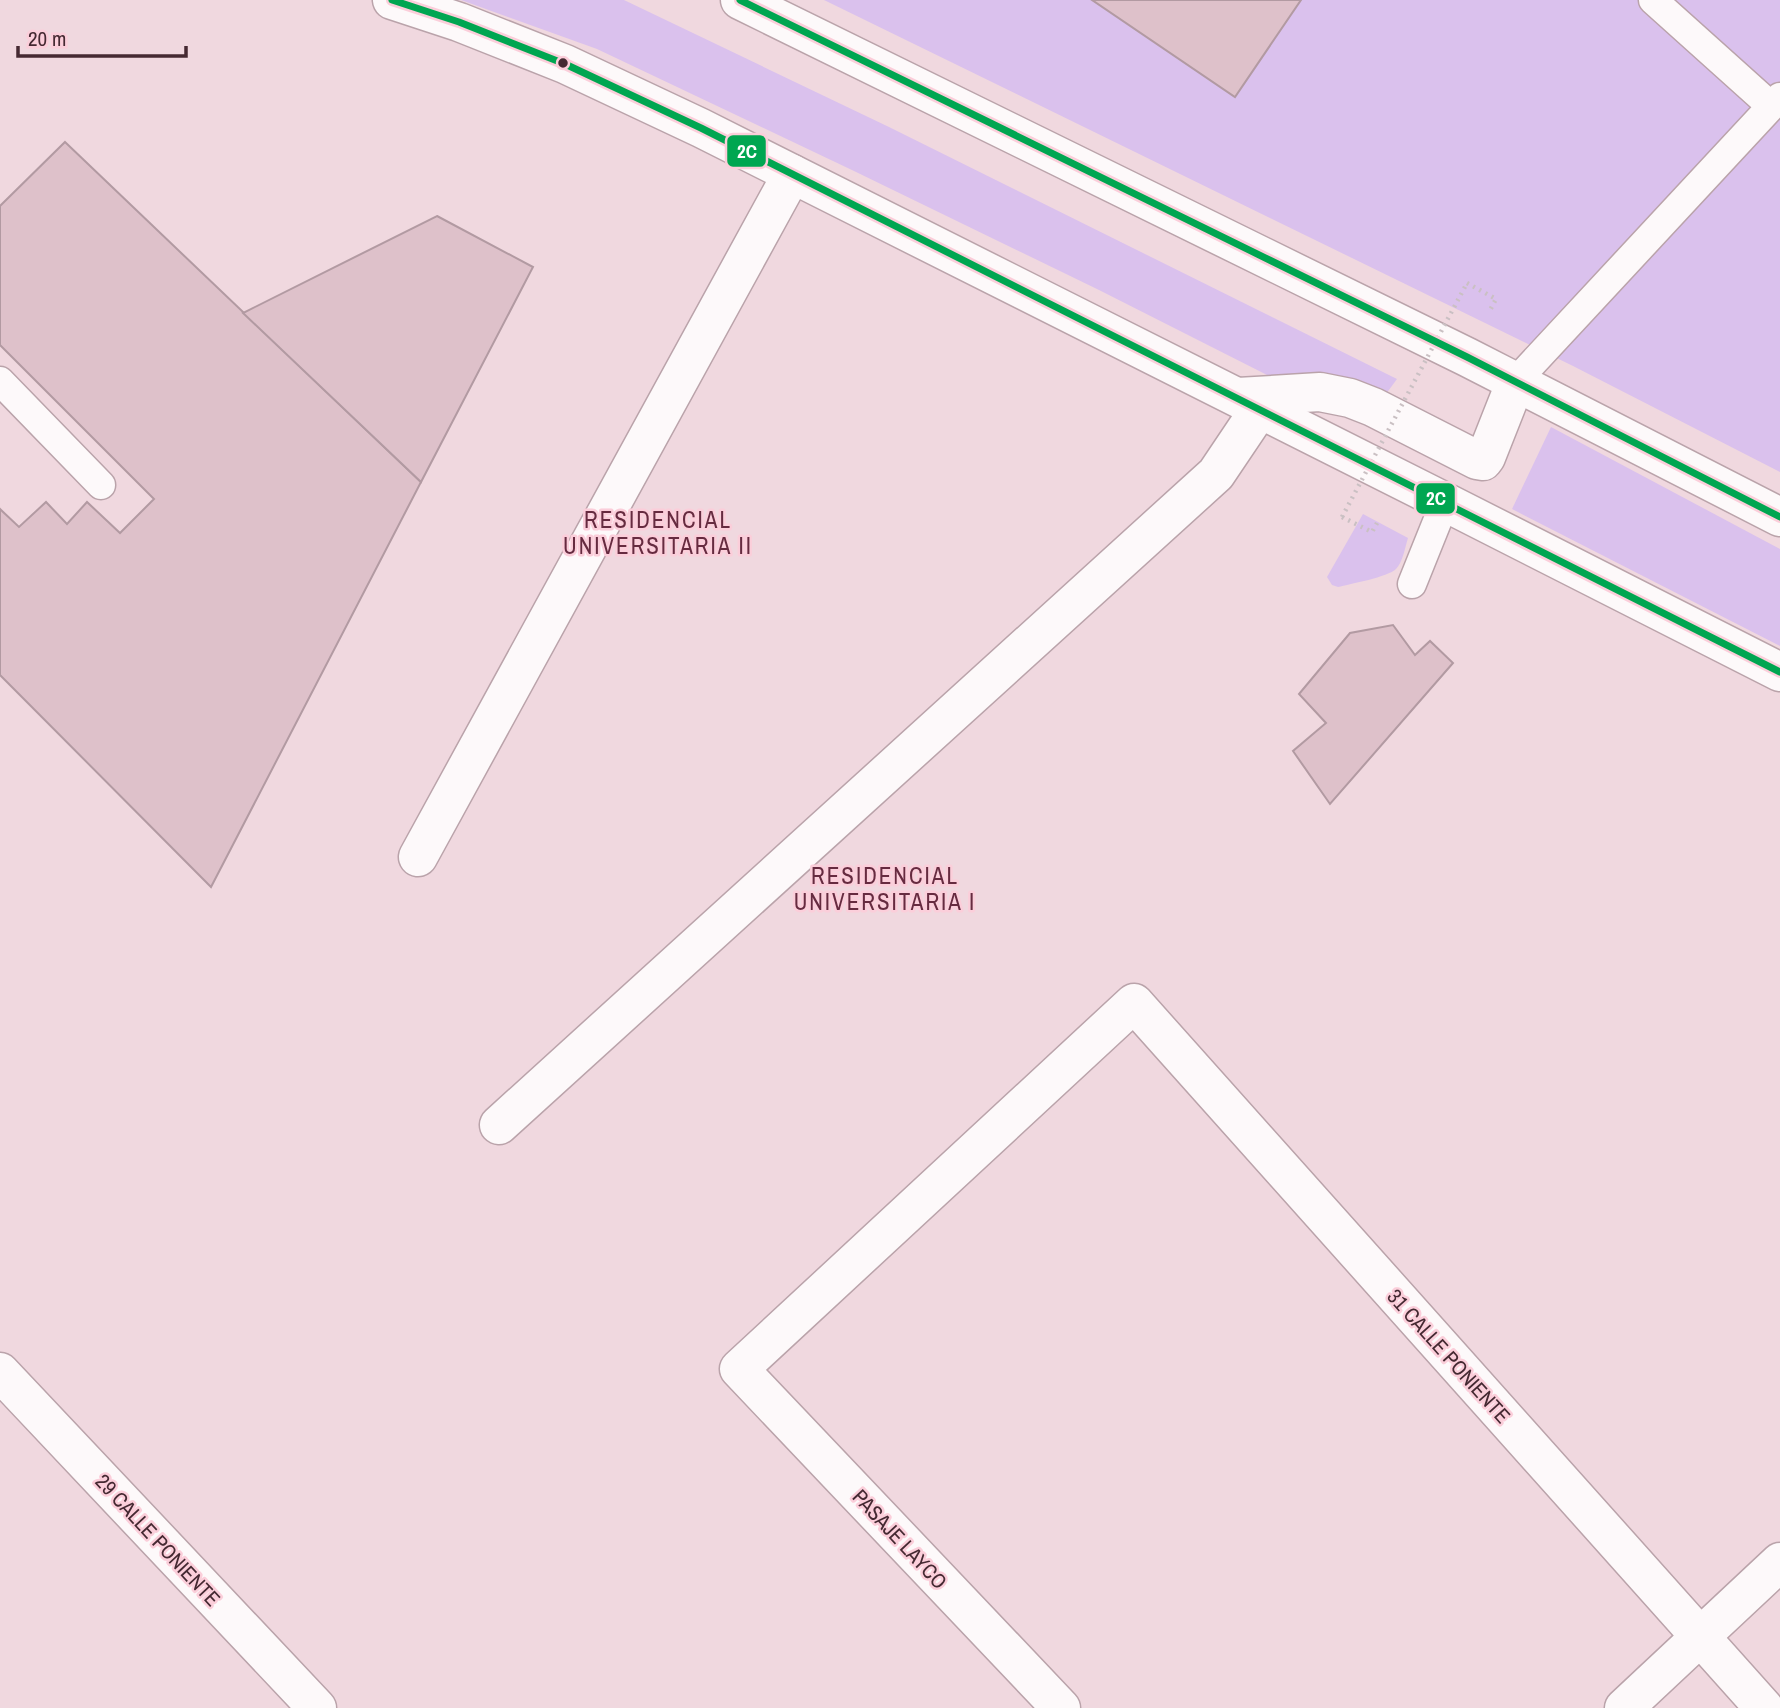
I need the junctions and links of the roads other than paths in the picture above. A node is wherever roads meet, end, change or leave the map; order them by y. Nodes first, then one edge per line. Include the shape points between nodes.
1 (392, 0) edge
2 (740, 0) edge
3 (1653, 0) edge
4 (1776, 102) edge
5 (792, 174) junction
6 (0, 381) edge
7 (1516, 382) junction
8 (1247, 403) junction
9 (101, 485) dead end
10 (1445, 502) junction
11 (1780, 517) edge
12 (1412, 584) dead end
13 (1780, 672) edge
14 (418, 857) dead end
15 (1134, 1003) joint
16 (499, 1125) dead end
17 (0, 1373) edge
18 (1780, 1562) edge
19 (1700, 1637) junction
20 (317, 1708) edge
21 (1060, 1708) edge
22 (1624, 1708) edge
23 (1763, 1708) edge

1 - 5 street via 565,64
2 - 7 street
3 - 4 lane
4 - 7 lane
5 - 8 street
5 - 14 street
6 - 9 lane
7 - 8 street via 1483,461 1373,407 1335,394 1320,392
7 - 11 street
8 - 10 street
8 - 16 street via 1216,474
10 - 12 lane
10 - 13 street
15 - 19 street, 31 CALLE PONIENTE
15 - 21 street, PASAJE LAYCO via 739,1369
17 - 20 street, 29 CALLE PONIENTE
18 - 19 street
19 - 22 street
19 - 23 street, 31 CALLE PONIENTE

